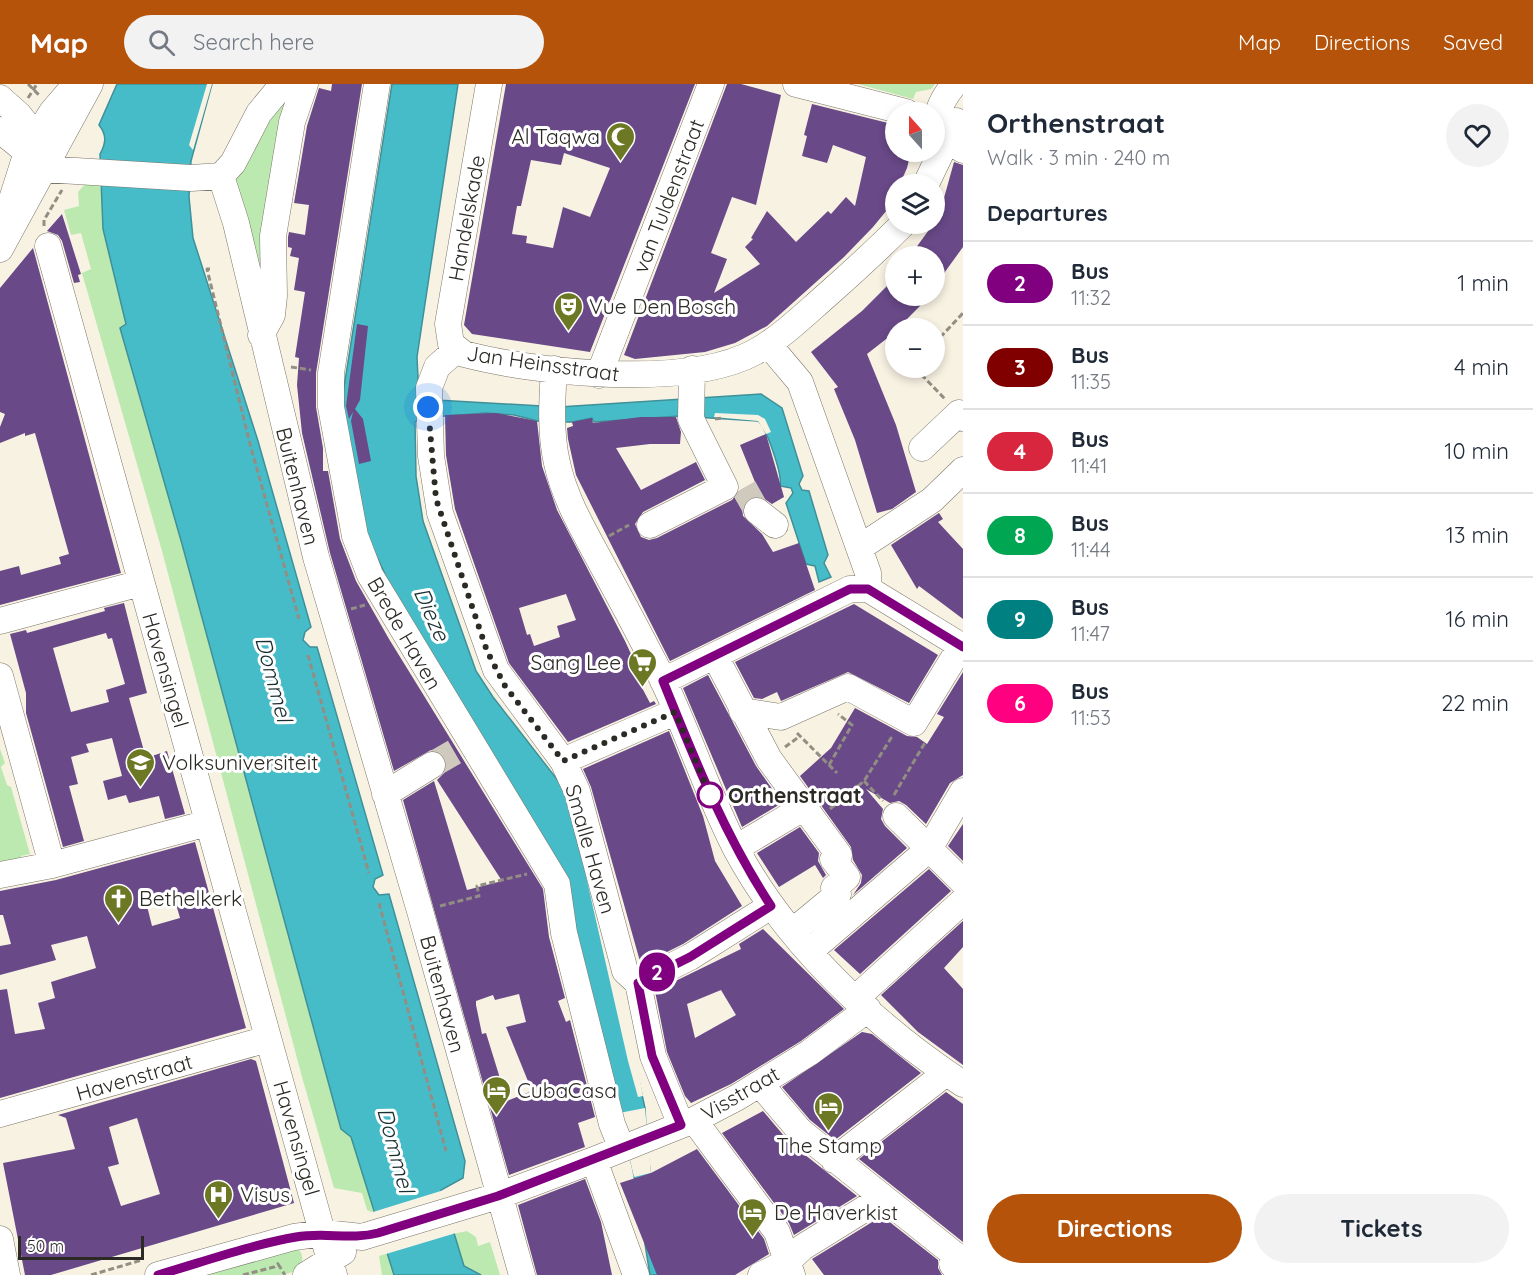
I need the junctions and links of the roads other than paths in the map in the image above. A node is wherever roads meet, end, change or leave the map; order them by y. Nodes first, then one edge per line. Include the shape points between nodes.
1 (75, 84) edge
2 (90, 84) edge
3 (282, 84) edge
4 (305, 84) edge
5 (377, 84) edge
6 (489, 84) edge
7 (711, 84) edge
8 (796, 84) edge
9 (953, 86) edge
10 (0, 98) edge
11 (885, 107) edge
12 (950, 130) edge
13 (26, 142) edge
14 (930, 174) edge
15 (221, 176) junction
16 (3, 223) edge
17 (892, 234) edge
18 (46, 237) road end
19 (0, 249) edge
20 (261, 335) junction
21 (768, 344) junction
22 (456, 350) junction
23 (554, 369) junction
24 (599, 375) junction
25 (692, 375) junction
26 (961, 415) edge
27 (922, 448) dead end
28 (963, 470) edge
29 (650, 525) road end
30 (859, 548) junction
31 (141, 583) junction
32 (868, 589) junction
33 (0, 621) edge
34 (962, 647) edge
35 (715, 656) junction
36 (0, 676) edge
37 (663, 681) junction
38 (742, 711) junction
39 (675, 712) junction
40 (563, 761) junction
41 (432, 765) tunnel mouth
42 (963, 791) edge
43 (385, 794) junction
44 (892, 806) road end
45 (803, 808) junction
46 (208, 823) junction
47 (736, 848) junction
48 (929, 849) junction
49 (52, 865) junction
50 (0, 875) edge
51 (963, 882) edge
52 (963, 901) edge
53 (771, 906) junction
54 (792, 932) junction
55 (809, 952) junction
56 (638, 983) junction
57 (862, 1004) junction
58 (267, 1038) junction
59 (954, 1079) edge
60 (760, 1084) junction
61 (0, 1114) edge
62 (688, 1123) junction
63 (622, 1149) junction
64 (594, 1160) junction
65 (834, 1160) junction
66 (498, 1196) junction
67 (882, 1198) junction
68 (324, 1233) junction
69 (370, 1235) junction
70 (0, 1239) edge
71 (961, 1262) edge
72 (333, 1269) edge
73 (789, 1269) edge
74 (7, 1275) edge
75 (158, 1275) edge
76 (306, 1275) edge
77 (522, 1275) edge
78 (636, 1275) edge
79 (761, 1275) edge

1 - 13 street
2 - 13 street
3 - 15 street via 259,113 233,163
4 - 20 street via 292,122 273,236 272,315
5 - 63 street, Brede Haven via 331,373 331,407 359,548 462,746 549,869 559,892 564,933 612,1124
6 - 22 street, Handelskade via 448,324 450,344
7 - 24 street, van Tuldenstraat
8 - 11 street
9 - 12 street via 939,105
10 - 13 street
12 - 14 street
13 - 15 street via 82,170 191,178
13 - 16 street
13 - 19 street
15 - 20 street, Buitenhaven via 236,223
17 - 21 street, Jan Heinsstraat
18 - 31 street, Havensingel
20 - 43 street, Buitenhaven via 316,557
21 - 25 street, Jan Heinsstraat
21 - 30 street via 800,382
22 - 23 street, Jan Heinsstraat via 472,357
22 - 40 street, Smalle Haven via 437,367 429,388 428,426 436,499 487,651 505,686
23 - 24 street, Jan Heinsstraat
23 - 37 street via 553,429 557,463 568,499
24 - 25 street, Jan Heinsstraat
25 - 29 street via 703,419 735,487
26 - 27 street
28 - 30 street via 932,500
30 - 32 street via 868,573
31 - 33 street
31 - 46 street, Havensingel
32 - 34 street
32 - 35 street via 850,589
34 - 38 street via 914,723 894,718 848,687 781,717
35 - 37 street
35 - 38 street
36 - 49 street
37 - 39 street
38 - 45 street
39 - 40 street
39 - 47 street
40 - 56 street, Smalle Haven via 577,791 625,971
41 - 43 street
42 - 48 street
43 - 66 street, Buitenhaven
44 - 48 street
45 - 47 street
45 - 54 street via 839,855 833,859 848,877 834,888 838,894
46 - 49 street
46 - 58 street, Havensingel
47 - 53 street
48 - 51 street
48 - 55 street
49 - 50 street
52 - 57 street, Visstraat
53 - 54 street
53 - 56 street via 690,957
54 - 55 street
55 - 57 street
56 - 62 street, Smalle Haven via 652,1056
57 - 59 street
57 - 60 street, Visstraat via 809,1053
58 - 61 street, Havenstraat
58 - 68 street, Havensingel
59 - 65 street
60 - 62 street, Visstraat
60 - 65 street via 800,1131
62 - 63 street, Visstraat
62 - 73 street, Smalle Haven via 777,1232
63 - 64 street, Visstraat
64 - 66 street, Visstraat
64 - 78 street
65 - 67 street
66 - 69 street, Visstraat
66 - 77 street, Buitenhaven
67 - 71 street
67 - 73 street via 803,1247
68 - 69 street
68 - 72 street, Havensingel
68 - 75 street via 294,1237
69 - 72 street
70 - 74 street
72 - 76 street
73 - 79 street

